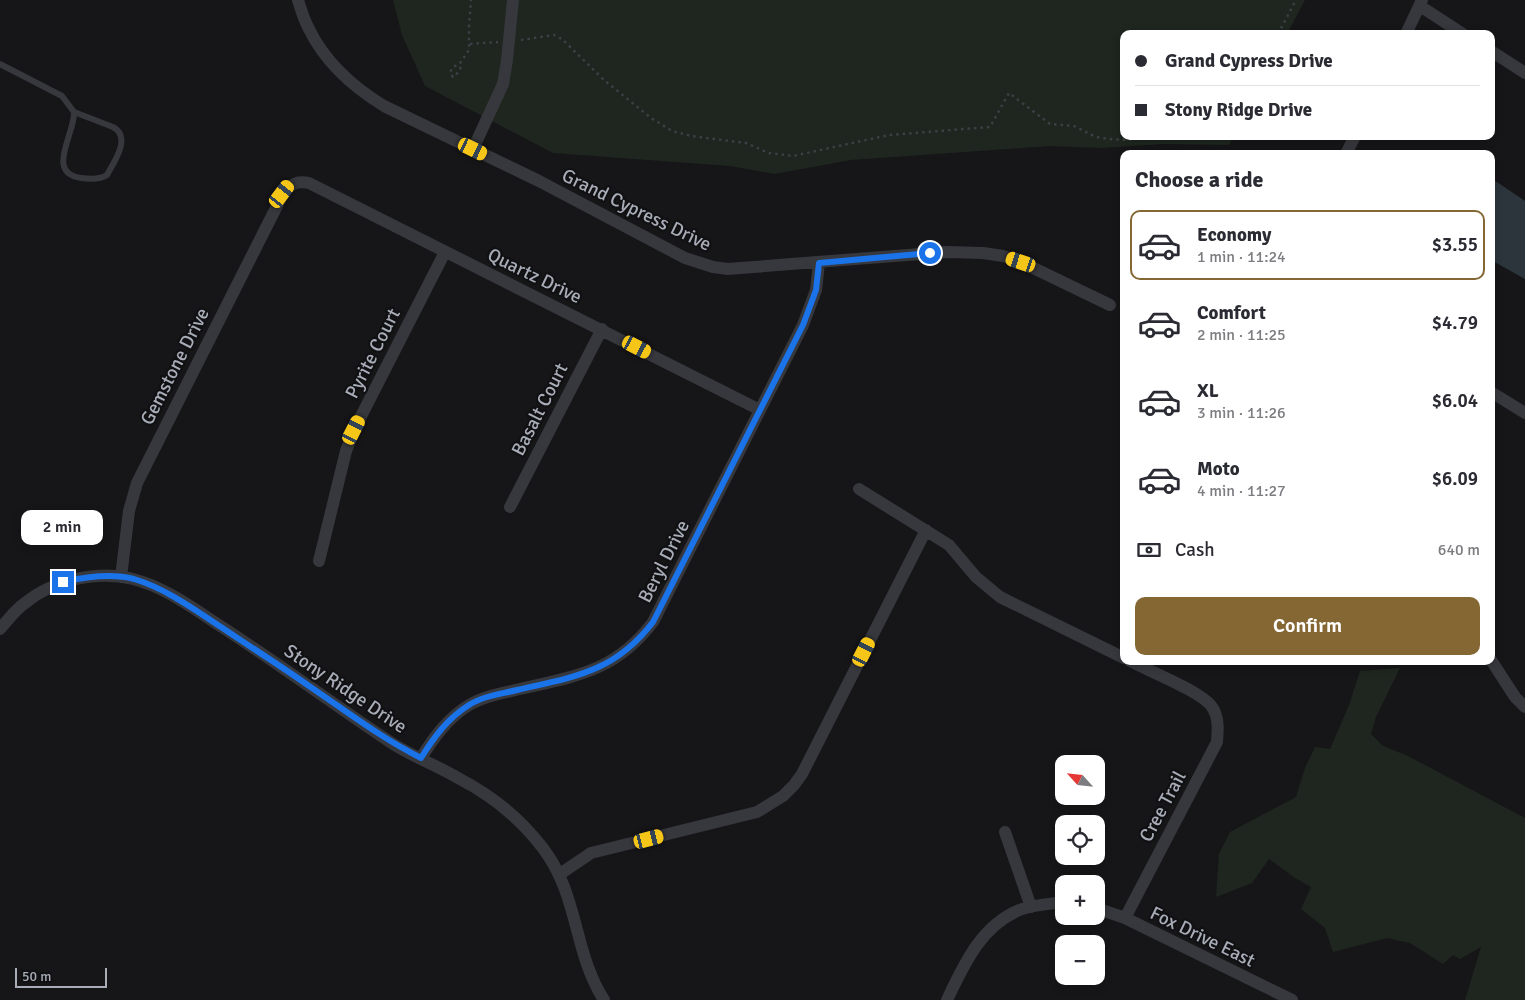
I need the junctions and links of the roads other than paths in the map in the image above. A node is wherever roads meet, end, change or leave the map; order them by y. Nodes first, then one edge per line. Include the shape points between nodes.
1 (298, 0) edge
2 (513, 0) edge
3 (1421, 3) edge
4 (1408, 30) edge
5 (1458, 30) edge
6 (1495, 54) edge
7 (0, 64) edge
8 (1525, 73) edge
9 (74, 112) junction
10 (473, 149) junction
11 (293, 184) joint
12 (445, 252) junction
13 (819, 263) junction
14 (1110, 305) dead end
15 (602, 329) junction
16 (1495, 394) edge
17 (760, 410) junction
18 (1525, 413) edge
19 (859, 489) dead end
20 (510, 507) dead end
21 (926, 530) junction
22 (319, 561) dead end
23 (121, 577) junction
24 (0, 629) edge
25 (1120, 656) edge
26 (1138, 665) edge
27 (1494, 665) edge
28 (1525, 707) edge
29 (421, 758) junction
30 (1005, 832) dead end
31 (560, 874) junction
32 (1055, 903) edge
33 (1031, 907) junction
34 (1105, 911) edge
35 (1125, 918) junction
36 (604, 1000) edge
37 (948, 1000) edge
38 (1292, 1000) edge

1 - 10 street, Grand Cypress Drive via 321,50 350,82 384,106
2 - 10 street via 502,84
3 - 4 street
3 - 5 street
6 - 8 street
7 - 9 lane via 62,96
9 - 9 lane via 116,128 120,134 121,146 104,177 76,178 62,167
10 - 13 street, Grand Cypress Drive via 698,263 728,268
11 - 12 street, Quartz Drive via 309,183
11 - 23 street, Gemstone Drive via 282,194 137,483 129,511
12 - 15 street, Quartz Drive
12 - 22 street, Pyrite Court via 354,430 346,450
13 - 14 street, Grand Cypress Drive via 983,252 1021,262
13 - 17 street, Beryl Drive via 811,307
15 - 17 street, Quartz Drive
15 - 20 street, Basalt Court
16 - 18 street
17 - 29 street, Beryl Drive via 653,622 643,635 630,648 595,670 471,704 440,730
19 - 21 street
21 - 25 street via 949,545 976,578 1000,597
21 - 31 street via 802,774 783,796 757,812 591,853
23 - 24 street, Stony Ridge Drive via 89,577 63,582 25,602
23 - 29 street, Stony Ridge Drive via 159,589 182,602 392,743
26 - 35 street, Cree Trail via 1203,697 1213,708 1218,732 1217,742
27 - 28 street
29 - 31 street, Stony Ridge Drive via 498,802 543,847
30 - 33 street
31 - 36 street, Stony Ridge Drive via 588,969
32 - 33 street
33 - 37 street via 1008,916 986,934 964,965
34 - 35 street, Fox Drive East
35 - 38 street, Fox Drive East

